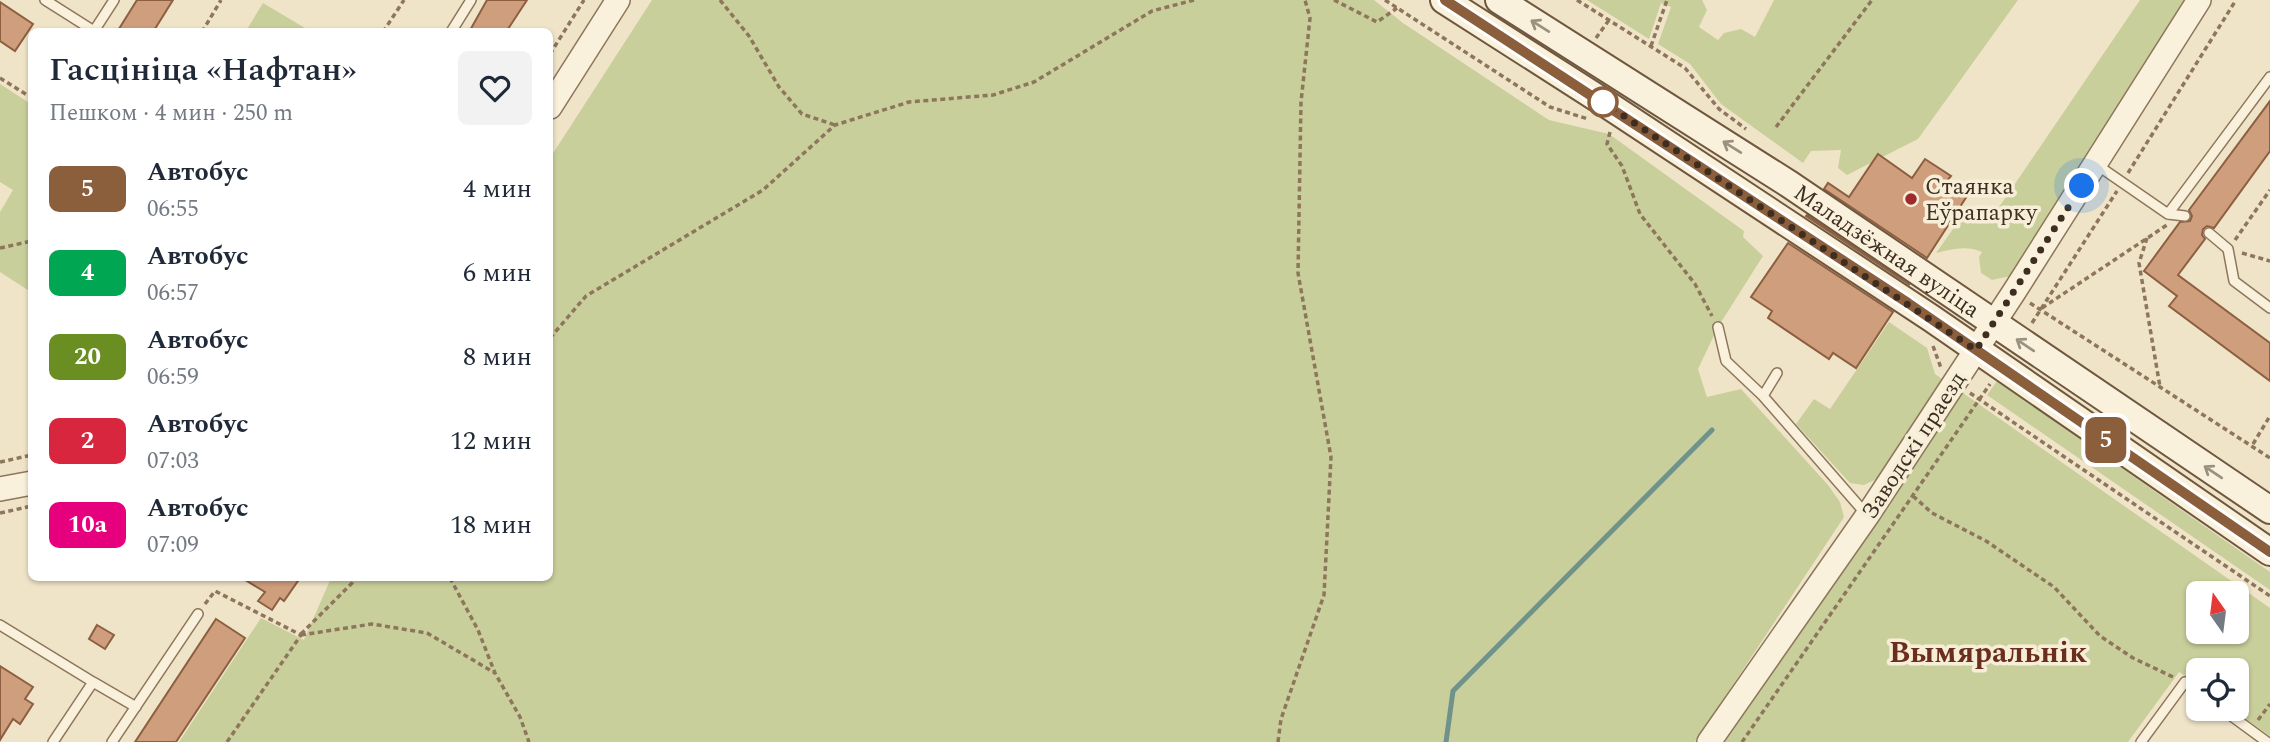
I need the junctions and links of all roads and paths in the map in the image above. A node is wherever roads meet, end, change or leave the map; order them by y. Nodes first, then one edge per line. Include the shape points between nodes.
1 (45, 0) edge
2 (114, 0) edge
3 (221, 0) edge
4 (404, 0) edge
5 (471, 0) edge
6 (584, 0) edge
7 (618, 0) edge
8 (720, 0) edge
9 (1194, 0) edge
10 (1305, 0) edge
11 (1334, 0) edge
12 (1385, 0) edge
13 (1444, 0) edge
14 (1499, 0) edge
15 (1577, 0) edge
16 (1667, 0) edge
17 (1872, 0) edge
18 (2199, 0) edge
19 (2236, 0) edge
20 (1397, 8) junction
21 (1609, 20) junction
22 (88, 28) edge
23 (95, 28) edge
24 (204, 28) edge
25 (386, 28) edge
26 (454, 28) edge
27 (1597, 38) dead end
28 (1651, 46) junction
29 (553, 49) edge
30 (2270, 77) edge
31 (1, 79) edge
32 (28, 95) edge
33 (553, 102) edge
34 (1591, 120) dead end
35 (835, 125) junction
36 (1611, 126) dead end
37 (1776, 127) dead end
38 (1749, 131) dead end
39 (2095, 164) junction
40 (2122, 183) junction
41 (2270, 190) edge
42 (2168, 214) junction
43 (2185, 216) joint
44 (2210, 233) dead end
45 (2148, 236) junction
46 (28, 242) edge
47 (0, 248) edge
48 (2228, 249) junction
49 (2270, 261) edge
50 (2014, 292) junction
51 (2270, 308) edge
52 (2040, 309) junction
53 (1993, 323) junction
54 (1718, 327) joint
55 (1928, 330) junction
56 (553, 334) edge
57 (1976, 350) junction
58 (1777, 373) dead end
59 (1955, 382) junction
60 (2160, 387) junction
61 (1763, 396) junction
62 (1979, 400) junction
63 (2270, 416) edge
64 (2252, 445) junction
65 (28, 457) edge
66 (2270, 458) edge
67 (0, 462) edge
68 (28, 484) edge
69 (0, 489) edge
70 (1913, 496) junction
71 (28, 507) edge
72 (2270, 510) edge
73 (0, 513) edge
74 (1867, 516) junction
75 (2270, 552) edge
76 (353, 581) edge
77 (452, 581) edge
78 (2270, 596) edge
79 (198, 614) joint
80 (0, 625) edge
81 (301, 635) junction
82 (495, 673) junction
83 (93, 682) junction
84 (2185, 682) joint
85 (136, 707) junction
86 (2238, 721) edge
87 (53, 742) edge
88 (112, 742) edge
89 (227, 742) edge
90 (528, 742) edge
91 (1278, 742) edge
92 (1709, 742) edge
93 (1742, 742) edge
94 (2141, 742) edge
95 (2267, 742) edge

1 - 22 lane
2 - 23 lane
3 - 24 path
4 - 25 path
5 - 26 lane
6 - 29 path
7 - 33 street
8 - 35 path via 802,114
9 - 35 path via 1152,11 1034,82 993,95 909,102
10 - 91 path via 1310,18 1301,102 1298,273 1331,457 1324,595 1281,719
11 - 20 path via 1377,22
12 - 20 path
13 - 55 main road, Маладзёжная вуліца via 1770,211
53 -> 14 main road, Маладзёжная вуліца via 1789,184
15 - 21 path
16 - 28 path
17 - 37 path
18 - 39 street, Заводскі праезд
19 - 40 path
20 - 34 path via 1550,107
21 - 27 path
21 - 28 path
28 - 38 path via 1685,68 1718,109
30 - 42 lane
31 - 32 path
35 - 56 path via 763,190 586,296
36 - 54 path via 1607,144 1622,166 1640,214 1695,284
39 - 40 lane
39 - 50 street, Заводскі праезд
40 - 42 lane
40 - 52 path
41 - 48 path
42 - 43 lane
43 - 45 path
44 - 48 lane
45 - 52 path
45 - 60 path via 2139,263
46 - 47 path
48 - 49 path
48 - 51 lane via 2234,282
50 - 52 path
50 - 53 street, Заводскі праезд
52 - 60 path
53 - 57 street, Заводскі праезд
72 -> 53 main road, Маладзёжная вуліца
54 - 61 lane via 1726,361
55 - 57 main road, Маладзёжная вуліца
55 - 59 path via 1941,371
57 - 59 street, Заводскі праезд
57 - 75 main road, Маладзёжная вуліца
58 - 61 lane
59 - 62 path
59 - 74 street, Заводскі праезд
60 - 64 path
61 - 74 lane
62 - 70 path
62 - 78 path
63 - 64 path
64 - 66 path
65 - 67 path
68 - 69 street
70 - 84 path via 1932,513 1986,541 2054,587 2100,636 2133,658
70 - 93 path
71 - 73 path
74 - 92 street, Заводскі праезд
76 - 81 path
77 - 82 path
79 - 81 path via 215,591
79 - 85 lane
80 - 83 lane
81 - 82 path via 372,624 427,633
81 - 89 path
82 - 90 path via 520,717
83 - 85 lane
83 - 87 lane
84 - 94 lane
85 - 88 lane
86 - 95 lane

